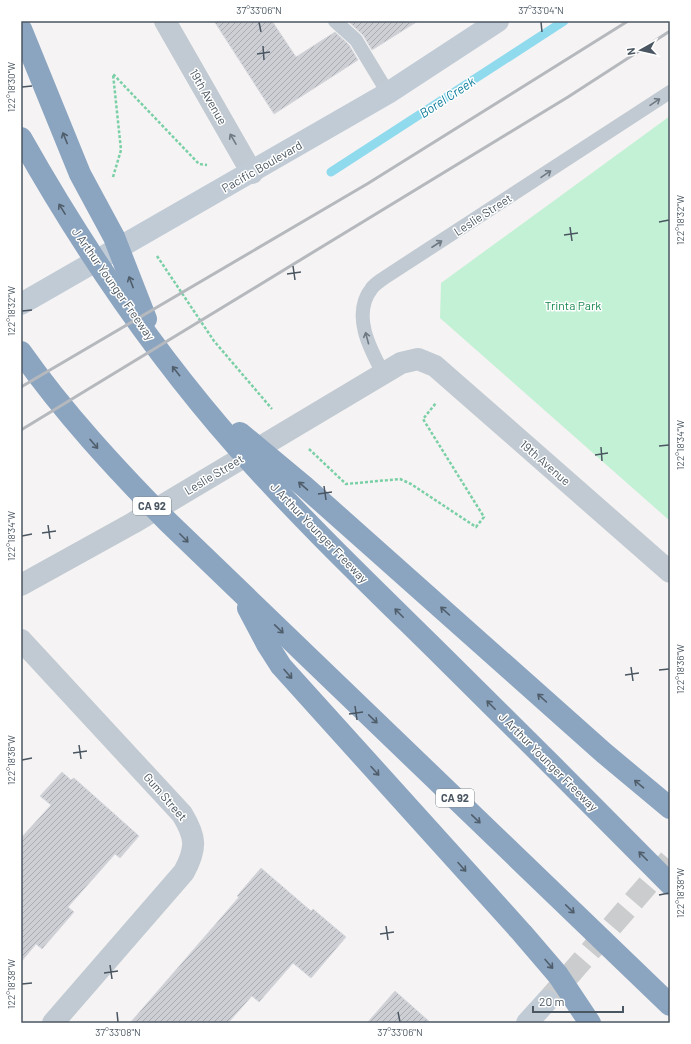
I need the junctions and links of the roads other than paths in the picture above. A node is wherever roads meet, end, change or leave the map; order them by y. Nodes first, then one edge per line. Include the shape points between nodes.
1 (165, 21) edge
2 (335, 21) edge
3 (498, 21) edge
4 (21, 29) edge
5 (670, 92) edge
6 (388, 93) junction
7 (21, 138) edge
8 (252, 173) junction
9 (21, 304) edge
10 (155, 345) junction
11 (21, 352) edge
12 (21, 357) edge
13 (418, 359) joint
14 (383, 373) junction
15 (196, 397) junction
16 (69, 414) junction
17 (670, 572) edge
18 (21, 584) edge
19 (240, 592) junction
20 (21, 640) edge
21 (670, 808) edge
22 (670, 884) edge
23 (547, 1001) tunnel mouth
24 (670, 1005) edge
25 (53, 1023) edge
26 (527, 1023) edge
27 (590, 1023) edge

8 -> 1 street, 19th Avenue
2 - 6 lane via 356,40
3 - 6 street, Pacific Boulevard
10 -> 4 highway via 114,237 80,174
14 -> 5 lane, Leslie Street via 366,338 363,317 372,288
6 - 8 street, Pacific Boulevard
10 -> 7 highway, J Arthur Younger Freeway via 116,293
8 - 9 street, Pacific Boulevard
15 -> 10 highway, J Arthur Younger Freeway
11 - 16 highway, CA 92
12 - 16 highway
13 - 14 street, Leslie Street via 401,363
13 - 17 street, 19th Avenue via 435,366
14 - 18 street, Leslie Street via 133,523
21 -> 15 highway via 604,753 264,452
22 -> 15 highway, J Arthur Younger Freeway via 319,534 238,448
16 -> 19 highway, CA 92 via 114,466
19 -> 24 highway, CA 92
19 -> 27 highway via 281,666 558,975
20 - 25 street, Gum Street via 182,814 191,828 194,842 192,856 184,872
23 - 26 street

